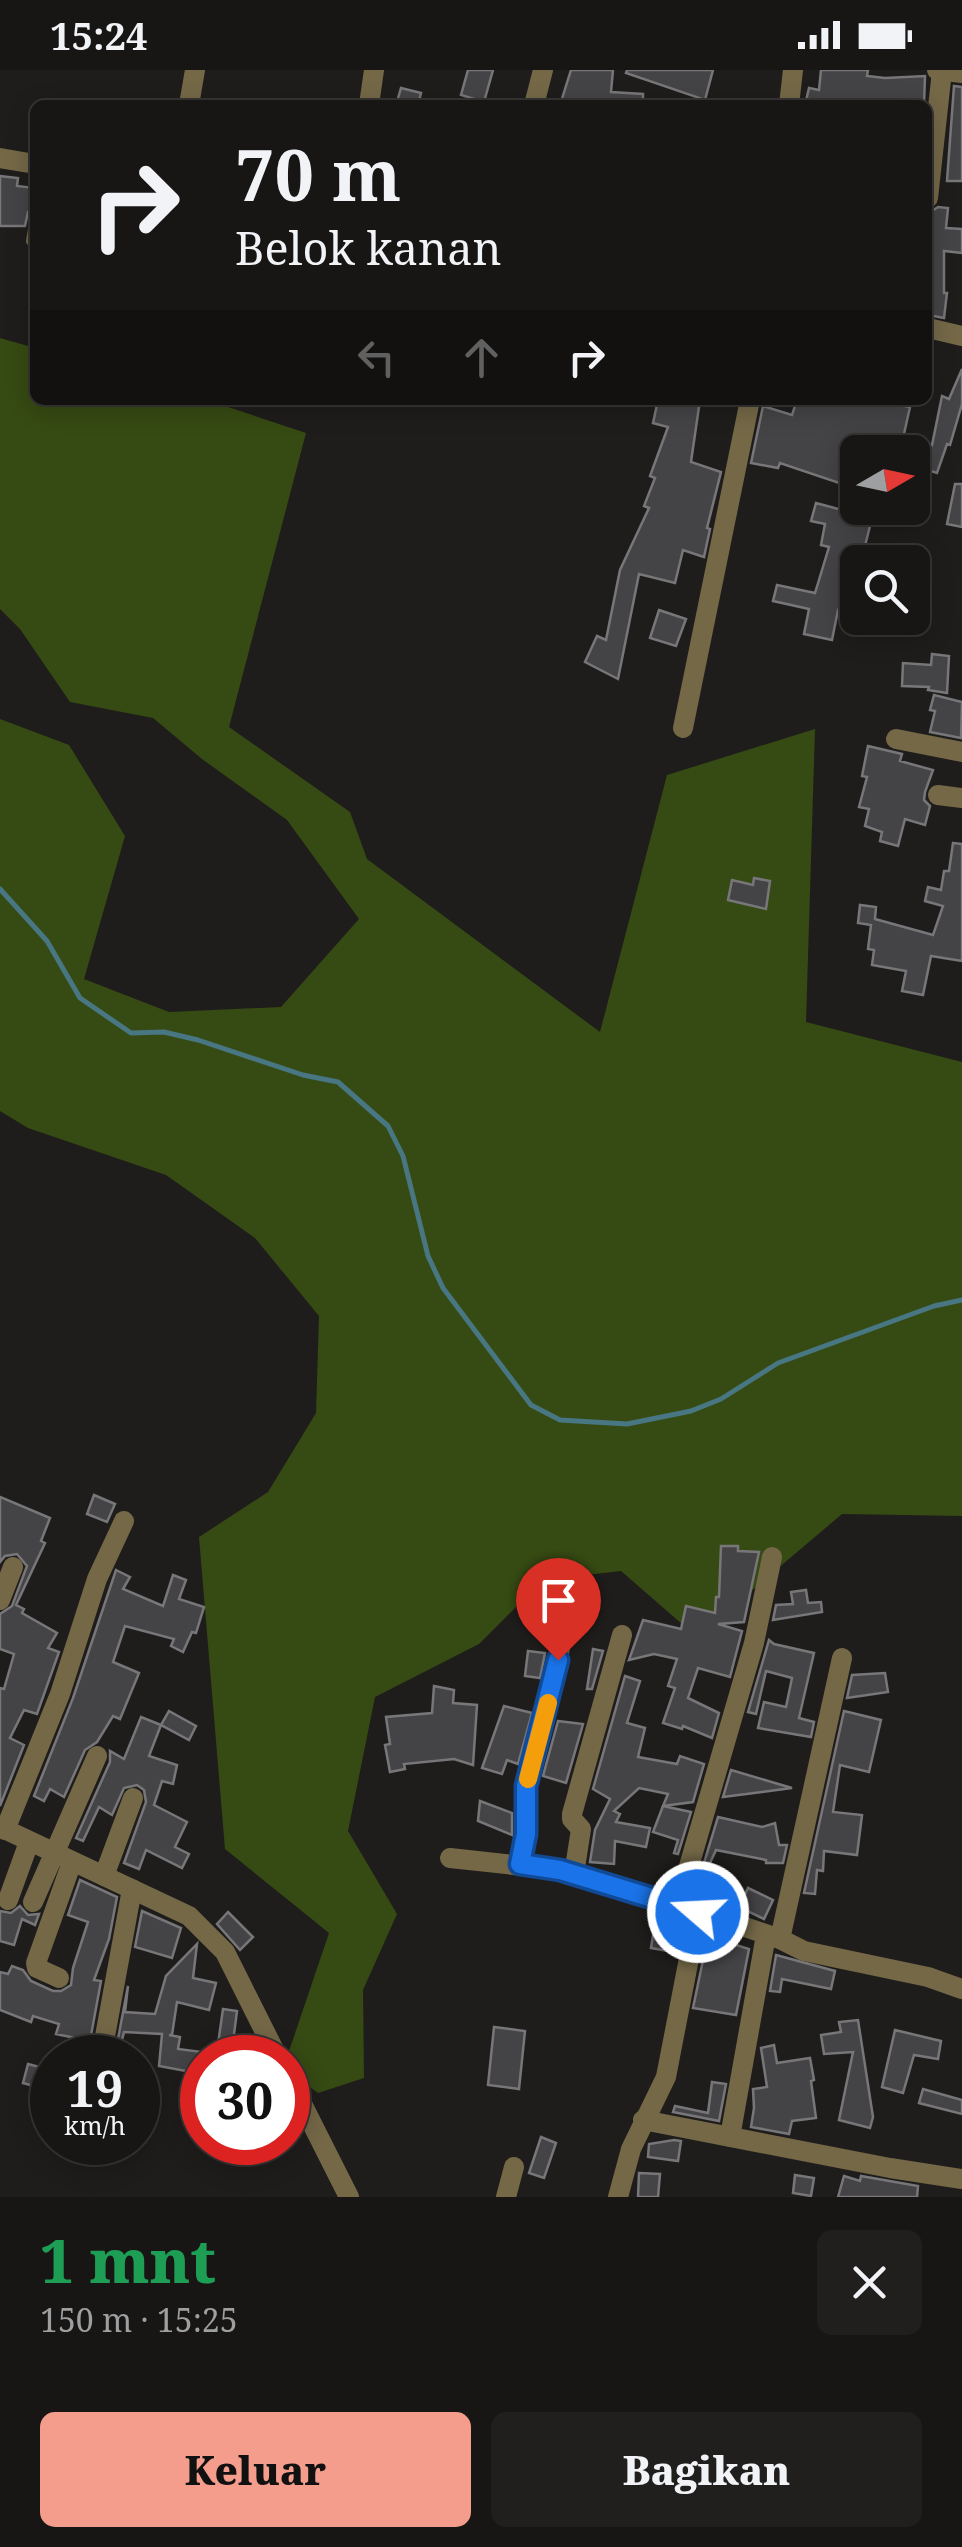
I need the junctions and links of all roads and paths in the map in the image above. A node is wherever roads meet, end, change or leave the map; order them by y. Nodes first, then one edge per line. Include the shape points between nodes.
1 (195, 70) edge
2 (374, 70) edge
3 (543, 70) edge
4 (794, 70) edge
5 (940, 70) edge
6 (962, 73) edge
7 (191, 100) edge
8 (370, 100) edge
9 (535, 100) edge
10 (790, 100) edge
11 (932, 155) edge
12 (0, 158) edge
13 (30, 163) edge
14 (932, 329) edge
15 (962, 336) edge
16 (749, 405) edge
17 (683, 728) dead end
18 (896, 738) dead end
19 (962, 752) edge
20 (938, 795) dead end
21 (962, 798) edge
22 (124, 1520) dead end
23 (772, 1557) dead end
24 (13, 1567) dead end
25 (0, 1600) edge
26 (565, 1624) dead end
27 (622, 1635) dead end
28 (842, 1658) dead end
29 (97, 1756) dead end
30 (133, 1798) dead end
31 (2, 1829) edge
32 (29, 1842) junction
33 (62, 1857) junction
34 (450, 1858) dead end
35 (520, 1864) junction
36 (574, 1874) junction
37 (104, 1876) junction
38 (132, 1889) junction
39 (8, 1900) dead end
40 (33, 1902) dead end
41 (688, 1908) junction
42 (773, 1937) junction
43 (59, 1978) dead end
44 (962, 1989) edge
45 (105, 2035) edge
46 (266, 2035) edge
47 (310, 2120) edge
48 (644, 2120) junction
49 (730, 2137) junction
50 (514, 2167) dead end
51 (962, 2179) edge
52 (349, 2197) edge
53 (506, 2197) edge
54 (618, 2197) edge

1 - 7 street
2 - 8 street
3 - 9 street
4 - 10 street
5 - 6 street
5 - 11 street
12 - 13 street
14 - 15 street
16 - 17 street
18 - 19 street
20 - 21 street
22 - 31 street
23 - 41 street
24 - 25 street
26 - 35 street via 526,1786
27 - 36 street via 572,1814 581,1829
28 - 42 street
29 - 33 street
30 - 37 street
31 - 32 street
32 - 33 street
32 - 39 street
33 - 37 street
33 - 40 street
33 - 43 street via 36,1963
34 - 35 street
35 - 36 street
36 - 41 street
37 - 38 street
38 - 45 street
38 - 46 street via 189,1916 225,1952
41 - 42 street
41 - 48 street via 666,2076
42 - 44 street via 804,1952
42 - 49 street
47 - 52 street
48 - 49 street
48 - 54 street
49 - 51 street
50 - 53 street

